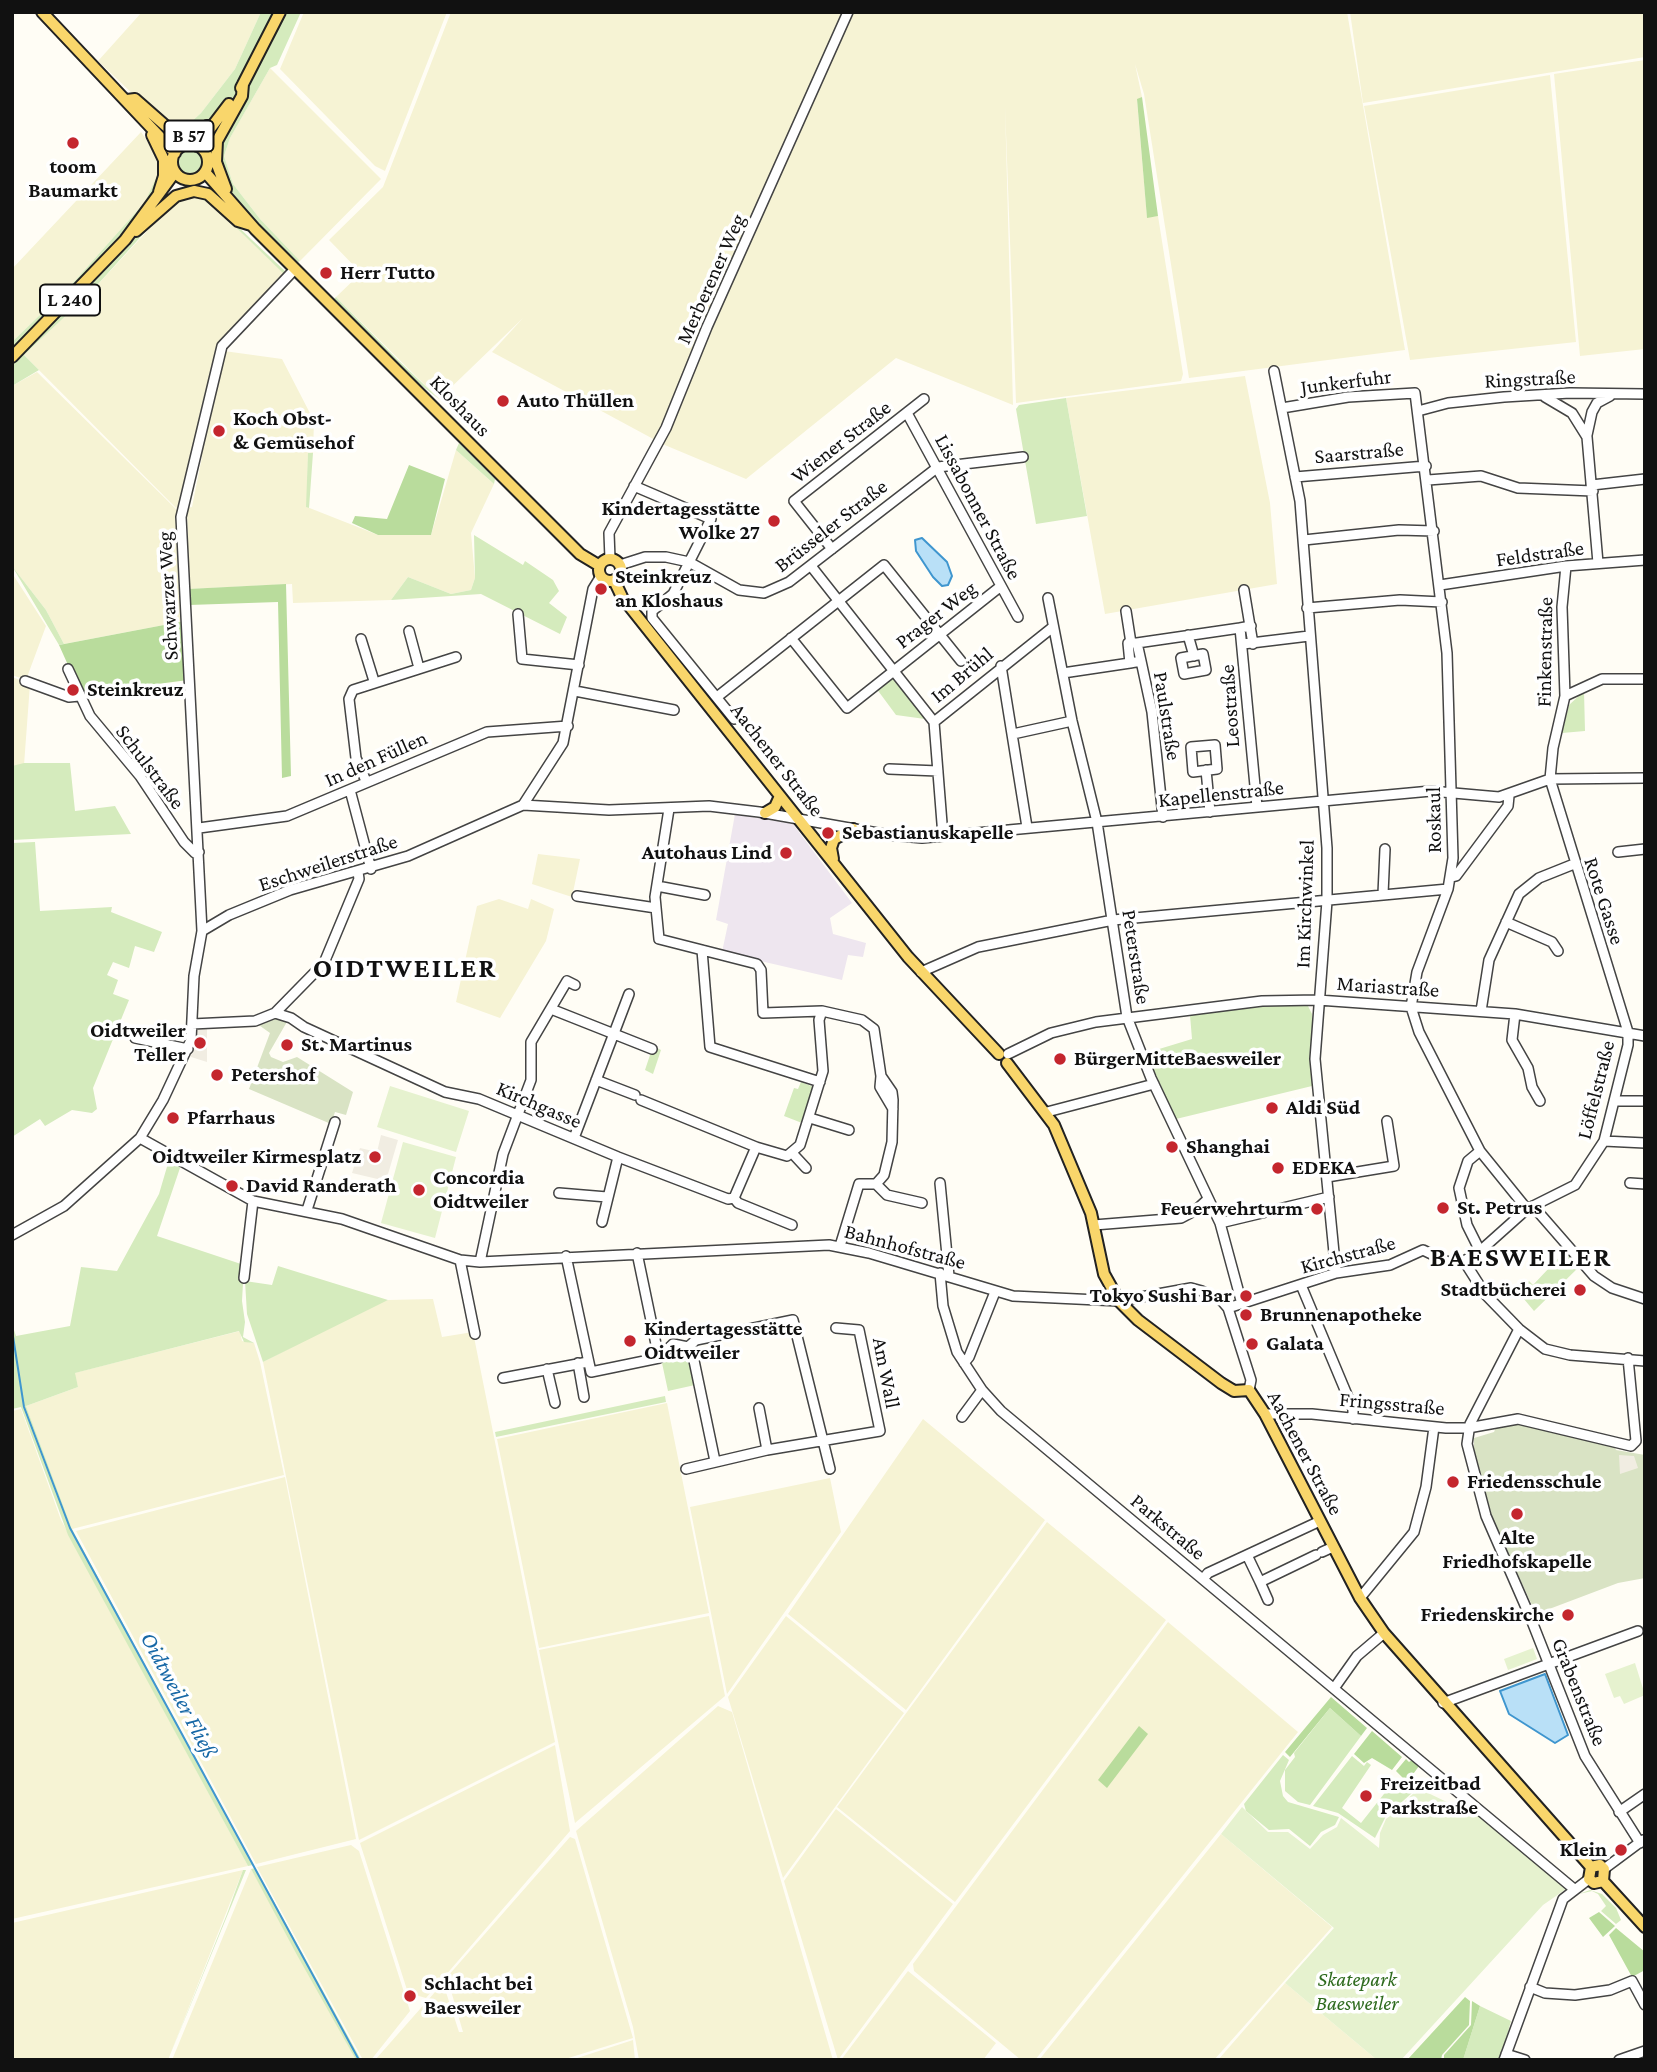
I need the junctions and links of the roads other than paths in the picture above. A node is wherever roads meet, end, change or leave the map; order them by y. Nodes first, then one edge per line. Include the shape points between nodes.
1 (42, 12) edge
2 (280, 12) edge
3 (848, 12) edge
4 (243, 84) junction
5 (127, 100) junction
6 (201, 149) junction
7 (178, 150) junction
8 (202, 175) junction
9 (180, 176) junction
10 (251, 225) junction
11 (129, 235) junction
12 (295, 269) junction
13 (12, 357) edge
14 (1274, 371) dead end
15 (1415, 393) joint
16 (1645, 394) edge
17 (1611, 395) junction
18 (1543, 396) junction
19 (924, 399) dead end
20 (1282, 408) junction
21 (1418, 411) junction
22 (907, 413) junction
23 (1587, 437) junction
24 (1023, 457) dead end
25 (1426, 466) junction
26 (938, 467) junction
27 (1295, 477) junction
28 (1645, 479) edge
29 (1428, 480) junction
30 (634, 486) junction
31 (1593, 488) junction
32 (1434, 531) junction
33 (1304, 540) junction
34 (832, 549) junction
35 (1645, 561) edge
36 (615, 562) junction
37 (689, 562) junction
38 (1598, 563) junction
39 (811, 566) junction
40 (1566, 566) junction
41 (598, 569) junction
42 (614, 580) junction
43 (1440, 584) junction
44 (1001, 586) junction
45 (1244, 590) dead end
46 (1048, 598) dead end
47 (838, 600) junction
48 (1441, 602) junction
49 (1307, 608) junction
50 (1126, 611) dead end
51 (518, 614) dead end
52 (1018, 617) dead end
53 (1251, 626) junction
54 (1054, 627) junction
55 (1240, 628) junction
56 (409, 631) dead end
57 (940, 634) junction
58 (1188, 635) junction
59 (1309, 636) junction
60 (791, 638) junction
61 (361, 639) dead end
62 (1134, 643) junction
63 (1254, 644) junction
64 (1243, 645) junction
65 (1194, 656) dead end
66 (456, 657) dead end
67 (961, 661) dead end
68 (1141, 661) junction
69 (1130, 663) junction
70 (579, 666) junction
71 (1001, 666) junction
72 (419, 668) junction
73 (68, 669) dead end
74 (894, 671) junction
75 (1063, 673) junction
76 (1645, 679) edge
77 (25, 681) dead end
78 (374, 681) junction
79 (575, 691) junction
80 (79, 696) junction
81 (1565, 696) junction
82 (717, 697) junction
83 (674, 710) dead end
84 (734, 719) dead end
85 (1072, 721) junction
86 (934, 722) junction
87 (568, 726) junction
88 (1013, 734) junction
89 (889, 769) dead end
90 (938, 771) junction
91 (1206, 771) dead end
92 (1645, 778) edge
93 (1550, 779) junction
94 (366, 781) junction
95 (350, 790) junction
96 (1451, 792) junction
97 (780, 796) junction
98 (1509, 796) junction
99 (1321, 802) junction
100 (523, 805) junction
101 (1256, 807) junction
102 (669, 809) junction
103 (1210, 812) junction
104 (765, 813) junction
105 (1163, 817) junction
106 (799, 820) junction
107 (1097, 822) junction
108 (1027, 827) junction
109 (199, 828) junction
110 (853, 829) junction
111 (943, 836) junction
112 (1385, 849) dead end
113 (1645, 849) edge
114 (199, 852) junction
115 (1618, 852) dead end
116 (1574, 864) junction
117 (835, 865) junction
118 (371, 869) junction
119 (358, 872) junction
120 (1451, 877) junction
121 (657, 887) junction
122 (1448, 890) junction
123 (1382, 894) junction
124 (705, 895) dead end
125 (577, 896) dead end
126 (1327, 901) junction
127 (656, 908) junction
128 (1113, 920) junction
129 (1506, 922) junction
130 (202, 931) junction
131 (702, 950) junction
132 (1558, 951) dead end
133 (922, 972) junction
134 (575, 985) dead end
135 (629, 994) dead end
136 (1318, 1000) junction
137 (1411, 1007) junction
138 (551, 1009) junction
139 (822, 1011) junction
140 (1481, 1011) junction
141 (275, 1013) junction
142 (1515, 1014) junction
143 (1127, 1017) junction
144 (192, 1024) junction
145 (1628, 1032) junction
146 (615, 1035) junction
147 (1645, 1036) edge
148 (135, 1038) dead end
149 (188, 1049) junction
150 (652, 1049) dead end
151 (1005, 1057) junction
152 (596, 1080) junction
153 (820, 1082) junction
154 (1154, 1084) junction
155 (1540, 1101) dead end
156 (1614, 1101) junction
157 (1645, 1101) edge
158 (1047, 1112) junction
159 (517, 1115) junction
160 (810, 1118) junction
161 (1387, 1121) dead end
162 (335, 1122) dead end
163 (849, 1129) dead end
164 (140, 1138) junction
165 (574, 1138) junction
166 (1604, 1141) junction
167 (1645, 1143) edge
168 (756, 1147) junction
169 (1480, 1151) junction
170 (793, 1154) junction
171 (618, 1157) junction
172 (806, 1168) dead end
173 (1326, 1177) junction
174 (940, 1183) dead end
175 (1630, 1183) dead end
176 (876, 1184) junction
177 (1645, 1184) edge
178 (559, 1193) dead end
179 (607, 1197) junction
180 (1329, 1197) junction
181 (734, 1198) junction
182 (1207, 1200) junction
183 (253, 1201) junction
184 (922, 1203) dead end
185 (1530, 1207) junction
186 (307, 1210) junction
187 (602, 1222) dead end
188 (1220, 1223) junction
189 (792, 1225) dead end
190 (1094, 1225) junction
191 (12, 1235) edge
192 (840, 1246) junction
193 (1480, 1251) junction
194 (638, 1253) junction
195 (566, 1256) junction
196 (460, 1260) junction
197 (1464, 1261) junction
198 (480, 1262) junction
199 (1336, 1273) junction
200 (944, 1275) junction
201 (244, 1278) dead end
202 (1301, 1285) junction
203 (995, 1292) junction
204 (1645, 1298) edge
205 (1119, 1301) junction
206 (1242, 1304) junction
207 (1228, 1308) junction
208 (836, 1328) dead end
209 (1519, 1329) junction
210 (475, 1334) dead end
211 (688, 1346) junction
212 (657, 1349) dead end
213 (1628, 1358) junction
214 (1645, 1361) edge
215 (588, 1362) junction
216 (578, 1363) junction
217 (964, 1363) junction
218 (547, 1369) junction
219 (503, 1378) dead end
220 (982, 1390) junction
221 (1249, 1390) junction
222 (584, 1397) dead end
223 (555, 1403) dead end
224 (759, 1408) dead end
225 (1265, 1414) junction
226 (962, 1417) dead end
227 (1353, 1419) junction
228 (1434, 1427) junction
229 (1468, 1427) junction
230 (822, 1440) junction
231 (767, 1450) junction
232 (715, 1461) junction
233 (686, 1469) dead end
234 (830, 1469) dead end
235 (1320, 1521) junction
236 (1324, 1551) junction
237 (1247, 1555) junction
238 (1203, 1579) junction
239 (1260, 1582) junction
240 (1360, 1598) junction
241 (1268, 1600) dead end
242 (1639, 1631) dead end
243 (1384, 1633) junction
244 (1549, 1665) junction
245 (1335, 1687) junction
246 (1443, 1703) junction
247 (1645, 1794) edge
248 (1619, 1812) junction
249 (1642, 1841) edge
250 (1591, 1867) junction
251 (1604, 1869) junction
252 (1589, 1879) junction
253 (1603, 1881) junction
254 (1574, 1889) junction
255 (1645, 1927) edge
256 (1530, 1987) junction
257 (1645, 2005) edge
258 (1645, 2051) edge
259 (1505, 2057) edge
260 (1525, 2060) edge
261 (1619, 2060) edge

1 - 5 main road, B 57
2 - 4 main road, B 57
3 - 30 street, Merberener Weg via 666,428
4 - 5 main road, B 57 via 204,130 187,137 172,134 135,99
4 - 6 main road, B 57
4 - 10 main road via 242,96 218,136 215,156 223,184 246,211
5 - 7 main road, B 57
5 - 11 main road via 159,145 164,168 160,190
6 - 7 main road, B 57
6 - 8 main road, B 57 via 208,162
7 - 9 main road, B 57 via 172,162
8 - 9 main road, B 57
8 - 10 main road
9 - 11 main road, L 240
10 - 11 main road via 238,221 208,194 188,191
10 - 12 main road, Kloshaus
11 - 13 main road, L 240
12 - 41 main road, Kloshaus
12 - 109 street, Schwarzer Weg via 222,346 181,517
14 - 20 street, Im Kirchwinkel
15 - 20 street, Junkerfuhr via 1348,397
15 - 21 street, Roskaul
16 - 17 street, Ringstraße
17 - 18 street, Ringstraße
17 - 23 street via 1597,403
18 - 21 street, Ringstraße via 1448,403
18 - 23 street via 1572,413
19 - 22 street, Wiener Straße
20 - 27 street, Im Kirchwinkel
21 - 25 street, Roskaul
22 - 26 street, Lissabonner Straße
22 - 34 street, Wiener Straße via 794,501
23 - 31 street
24 - 26 street
25 - 27 street, Saarstraße
25 - 29 street, Roskaul
26 - 34 street, Brüsseler Straße
26 - 44 street, Lissabonner Straße
27 - 33 street, Im Kirchwinkel
28 - 31 street
29 - 31 street via 1482,476 1518,488
29 - 32 street, Roskaul
30 - 36 street, Merberener Weg via 609,533
30 - 37 street via 711,519
31 - 38 street
32 - 33 street
32 - 43 street, Roskaul
33 - 49 street, Im Kirchwinkel
34 - 39 street, Brüsseler Straße
35 - 38 street, Feldstraße
36 - 37 street, Brüsseler Straße via 645,557
36 - 41 main road
36 - 42 main road via 621,572
37 - 39 street, Brüsseler Straße via 719,582 753,593 782,587
37 - 82 street via 673,594 652,611 652,618
38 - 40 street, Feldstraße
39 - 47 street
40 - 43 street, Feldstraße
40 - 81 street, Finkenstraße via 1562,607
41 - 42 main road
41 - 70 street
42 - 97 main road, Aachener Straße via 622,597
43 - 48 street, Roskaul
44 - 52 street, Lissabonner Straße
44 - 57 street, Prager Weg
45 - 53 street, Leostraße
46 - 54 street, Peterstraße
47 - 57 street via 884,565
47 - 60 street
47 - 74 street
48 - 49 street via 1399,600
48 - 96 street, Roskaul
49 - 59 street, Im Kirchwinkel
50 - 62 street, Paulstraße
51 - 70 street via 522,659
53 - 55 street
53 - 63 street, Leostraße
54 - 71 street, Im Brühl
54 - 75 street, Peterstraße
55 - 58 street
55 - 64 street, Leostraße
56 - 72 street
57 - 67 street
57 - 74 street, Prager Weg
58 - 62 street
58 - 65 street
59 - 63 street, Leostraße
59 - 99 street, Im Kirchwinkel
60 - 74 street, Prager Weg via 847,708
60 - 82 street
61 - 78 street
62 - 68 street, Paulstraße
62 - 69 street, Paulstraße
63 - 64 street, Leostraße
64 - 101 street, Leostraße
66 - 72 street
68 - 69 street, Paulstraße
68 - 105 street, Paulstraße via 1152,712
69 - 75 street, Paulstraße
70 - 79 street
71 - 86 street, Im Brühl
71 - 88 street
72 - 78 street
73 - 80 street, Schulstraße
74 - 86 street
75 - 85 street, Peterstraße
76 - 81 street via 1602,679
77 - 80 street via 69,697
78 - 94 street via 356,687 349,699 356,758
79 - 83 street
79 - 87 street
80 - 114 street, Schulstraße via 178,834
81 - 93 street, Finkenstraße
82 - 84 street
85 - 88 street
85 - 107 street, Peterstraße
86 - 90 street, Im Brühl
87 - 94 street, In den Füllen via 487,732
87 - 100 street via 563,743
88 - 108 street
89 - 90 street
90 - 111 street, Im Brühl
91 - 103 street
92 - 93 street, Kapellenstraße
93 - 98 street, Kapellenstraße
93 - 116 street, Rote Gasse
94 - 95 street, In den Füllen
95 - 109 street, In den Füllen via 286,816
95 - 118 street
96 - 98 street, Kapellenstraße
96 - 99 street, Kapellenstraße
96 - 120 street, Roskaul
97 - 104 main road via 775,807
97 - 106 main road, Aachener Straße
98 - 120 street via 1508,806 1457,876
99 - 101 street, Kapellenstraße
99 - 126 street, Im Kirchwinkel
100 - 102 street, Eschweilerstraße
100 - 118 street, Eschweilerstraße
101 - 103 street, Kapellenstraße
102 - 104 street, Eschweilerstraße via 709,806
102 - 121 street
103 - 105 street, Kapellenstraße
104 - 106 street, Eschweilerstraße
105 - 107 street, Kapellenstraße
106 - 110 street, Kapellenstraße
106 - 117 main road, Aachener Straße
107 - 108 street, Kapellenstraße
107 - 128 street, Peterstraße
108 - 111 street, Kapellenstraße
109 - 114 street, Schulstraße
110 - 111 street, Kapellenstraße
110 - 117 main road via 831,844
112 - 123 street
113 - 115 street
114 - 130 street, Schulstraße
116 - 129 street via 1528,884
116 - 145 street, Rote Gasse
117 - 133 main road, Aachener Straße
118 - 119 street, Eschweilerstraße
119 - 130 street, Eschweilerstraße via 290,890
119 - 141 street via 324,963
120 - 122 street, Roskaul
121 - 124 street
121 - 127 street
122 - 123 street
122 - 137 street, Roskaul via 1417,972
123 - 126 street
125 - 127 street
126 - 128 street
126 - 136 street, Im Kirchwinkel
127 - 131 street via 659,939
128 - 133 street via 978,947
128 - 143 street, Peterstraße
129 - 132 street via 1552,942
129 - 140 street via 1489,960
130 - 144 street
131 - 139 street via 757,964 763,1013
131 - 153 street via 710,1047
133 - 151 main road, Aachener Straße
134 - 138 street via 567,981
135 - 146 street
136 - 137 street, Mariastraße
136 - 143 street, Mariastraße via 1262,1001
136 - 173 street, Im Kirchwinkel via 1316,1073
137 - 140 street, Mariastraße
137 - 169 street, Roskaul via 1419,1032
138 - 146 street
138 - 159 street via 531,1042 531,1080
139 - 153 street
139 - 176 street via 871,1025 880,1087 893,1109 892,1142 884,1175
140 - 142 street, Mariastraße
141 - 144 street via 255,1021
141 - 159 street, Kirchgasse via 445,1092 480,1098
142 - 145 street, Mariastraße
142 - 155 street via 1513,1040
143 - 151 street, Mariastraße via 1051,1033
143 - 154 street, Peterstraße
144 - 149 street
145 - 147 street, Mariastraße
145 - 156 street, Löffelstraße
146 - 150 street
146 - 152 street
148 - 149 street
149 - 164 street
151 - 158 main road, Aachener Straße
152 - 165 street
152 - 168 street
153 - 160 street
154 - 158 street
154 - 182 street, Peterstraße
156 - 157 street
156 - 166 street, Löffelstraße
158 - 190 main road, Aachener Straße
159 - 165 street, Kirchgasse
159 - 198 street via 503,1154
160 - 163 street
160 - 170 street
161 - 173 street via 1394,1166
162 - 186 street
164 - 183 street, Bahnhofstraße
164 - 191 street via 64,1206
165 - 171 street, Kirchgasse
166 - 167 street
166 - 185 street, Löffelstraße via 1575,1185
168 - 170 street via 782,1156
168 - 181 street
169 - 185 street, Roskaul
169 - 193 street via 1468,1161 1459,1188 1467,1225
170 - 172 street
171 - 179 street
171 - 181 street, Kirchgasse
173 - 180 street, Im Kirchwinkel
174 - 200 street, Parkstraße
175 - 177 street
176 - 184 street via 887,1195
176 - 192 street via 863,1182 856,1187
178 - 179 street
179 - 187 street
180 - 188 street
180 - 199 street, Im Kirchwinkel
181 - 189 street, Kirchgasse
182 - 188 street, Peterstraße
182 - 190 street via 1181,1218
183 - 186 street, Bahnhofstraße
183 - 201 street
185 - 193 street
185 - 204 street, Roskaul via 1594,1276 1612,1288
186 - 196 street, Bahnhofstraße
188 - 206 street, Peterstraße
190 - 205 main road, Aachener Straße via 1104,1273
192 - 194 street, Bahnhofstraße
192 - 200 street, Bahnhofstraße
193 - 197 street
194 - 195 street, Bahnhofstraße
194 - 212 street
195 - 198 street, Bahnhofstraße
195 - 215 street
196 - 198 street, Bahnhofstraße
196 - 210 street
197 - 199 street, Kirchstraße via 1448,1262 1423,1250 1390,1265
197 - 209 street via 1485,1294
199 - 202 street, Kirchstraße
200 - 203 street, Bahnhofstraße
200 - 217 street, Parkstraße via 949,1334
202 - 206 street, Kirchstraße
202 - 227 street via 1353,1409
203 - 205 street, Bahnhofstraße
203 - 217 street
205 - 207 street via 1191,1288 1214,1296
205 - 221 main road, Aachener Straße via 1221,1383 1234,1391
206 - 207 street, Kirchstraße
207 - 221 street via 1251,1380
208 - 230 street, Am Wall via 859,1329 880,1430
209 - 213 street via 1553,1353
209 - 229 street
211 - 215 street via 673,1345 659,1359 591,1372
211 - 230 street via 696,1340 793,1320
211 - 232 street
213 - 214 street
213 - 229 street, Fringsstraße via 1636,1441 1631,1446 1518,1419
215 - 216 street
216 - 218 street
216 - 222 street
217 - 220 street, Parkstraße
218 - 219 street
218 - 223 street
220 - 226 street
220 - 238 street, Parkstraße via 1023,1431
221 - 225 main road, Aachener Straße
224 - 231 street
225 - 227 street, Fringsstraße
225 - 235 main road, Aachener Straße
227 - 228 street, Fringsstraße
228 - 229 street, Fringsstraße
228 - 240 street via 1414,1532
229 - 244 street, Grabenstraße via 1466,1439 1484,1511
230 - 231 street
230 - 234 street
231 - 232 street
232 - 233 street
235 - 236 main road, Aachener Straße
235 - 237 street
236 - 239 street
236 - 240 main road, Aachener Straße
237 - 238 street
237 - 239 street
238 - 245 street, Parkstraße
239 - 241 street
240 - 243 main road, Aachener Straße
242 - 244 street
243 - 245 street via 1364,1648
243 - 246 main road, Aachener Straße
244 - 246 street
244 - 248 street, Grabenstraße via 1585,1756
245 - 254 street, Parkstraße
246 - 250 main road, Aachener Straße
247 - 248 street
248 - 249 street, Grabenstraße
249 - 251 street
250 - 251 main road
250 - 252 main road
251 - 253 main road
252 - 253 main road
252 - 254 street
253 - 255 main road
254 - 256 street via 1563,1899
256 - 257 street via 1575,1995 1632,1981
256 - 259 street
258 - 261 street
259 - 260 street

